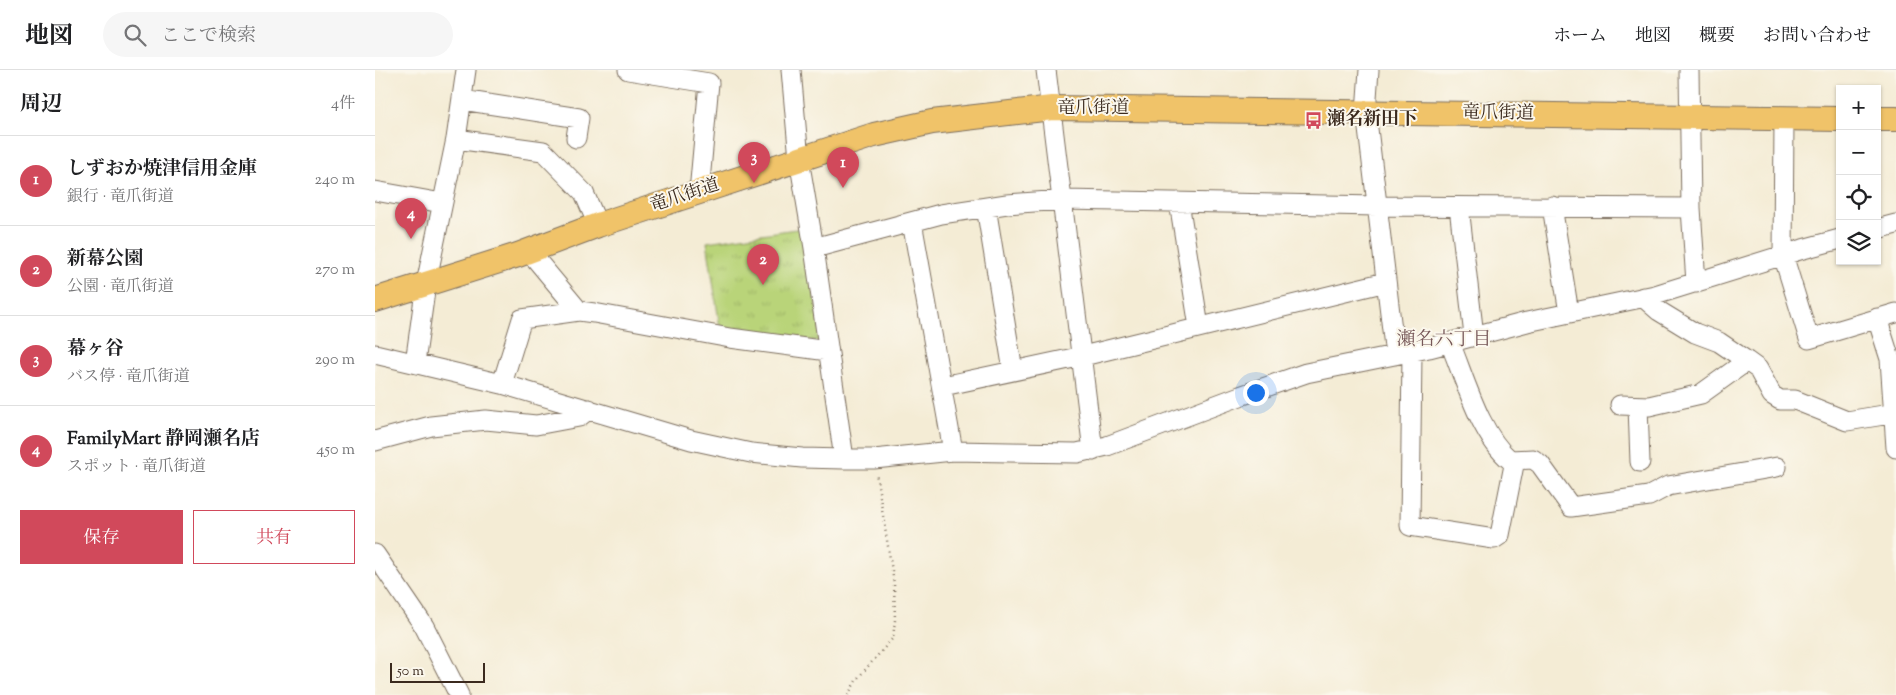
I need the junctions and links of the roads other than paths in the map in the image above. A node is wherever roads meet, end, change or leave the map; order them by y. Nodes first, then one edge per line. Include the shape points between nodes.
1 (466, 70) edge
2 (628, 70) edge
3 (791, 70) edge
4 (1046, 70) edge
5 (1369, 70) edge
6 (1689, 70) edge
7 (709, 76) edge
8 (462, 100) junction
9 (1052, 108) junction
10 (1366, 112) junction
11 (1689, 117) junction
12 (1784, 119) junction
13 (1836, 119) edge
14 (1881, 119) edge
15 (1896, 120) edge
16 (576, 138) dead end
17 (456, 139) junction
18 (799, 159) junction
19 (375, 190) edge
20 (699, 192) junction
21 (1063, 200) junction
22 (1179, 202) junction
23 (442, 203) junction
24 (1377, 206) junction
25 (1552, 206) junction
26 (986, 207) junction
27 (1459, 207) junction
28 (1691, 208) junction
29 (912, 222) junction
30 (1896, 224) edge
31 (598, 225) junction
32 (1881, 228) edge
33 (1836, 240) edge
34 (814, 248) junction
35 (529, 251) junction
36 (1783, 254) junction
37 (1386, 282) junction
38 (1695, 283) junction
39 (426, 284) junction
40 (1643, 297) junction
41 (375, 300) edge
42 (579, 311) junction
43 (1896, 312) edge
44 (1569, 313) junction
45 (1877, 318) junction
46 (1199, 328) junction
47 (1475, 336) junction
48 (1450, 342) junction
49 (828, 351) junction
50 (1403, 353) junction
51 (375, 354) edge
52 (1083, 356) junction
53 (1747, 362) junction
54 (415, 363) junction
55 (1013, 371) junction
56 (502, 384) junction
57 (943, 386) junction
58 (589, 409) junction
59 (1895, 413) edge
60 (375, 441) edge
61 (1896, 448) edge
62 (1093, 451) junction
63 (953, 452) junction
64 (844, 459) junction
65 (1515, 460) junction
66 (1640, 462) dead end
67 (1777, 467) dead end
68 (375, 554) edge
69 (459, 695) edge

1 - 8 street
2 - 7 street
3 - 18 street
4 - 9 street
5 - 10 street
6 - 11 street
7 - 20 street
8 - 16 street via 579,118
8 - 17 street
9 - 10 main road, 竜爪街道
9 - 18 main road, 竜爪街道 via 933,122 874,135
9 - 21 street
10 - 11 main road, 竜爪街道
10 - 24 street
11 - 12 main road, 竜爪街道
11 - 28 street
12 - 13 main road, 竜爪街道
12 - 36 street
14 - 15 main road
17 - 23 street
17 - 31 street via 543,151 584,193
18 - 20 main road, 竜爪街道
18 - 34 street
19 - 23 street
20 - 31 main road, 竜爪街道
21 - 22 street
21 - 26 street
21 - 52 street
22 - 24 street
22 - 46 street
23 - 39 street
24 - 27 street
24 - 37 street
25 - 27 street
25 - 28 street
25 - 44 street
26 - 29 street
26 - 55 street
27 - 47 street
28 - 38 street
29 - 34 street
29 - 57 street
30 - 32 street
31 - 35 main road, 竜爪街道
33 - 36 street
34 - 49 street
35 - 39 main road, 竜爪街道
35 - 42 street
36 - 38 street
36 - 45 street via 1809,339
37 - 46 street
37 - 50 street
38 - 40 street
39 - 41 main road, 竜爪街道
39 - 54 street
40 - 44 street
40 - 53 street via 1659,312 1695,333 1719,342
42 - 49 street via 730,338
42 - 56 street via 522,319
43 - 45 street
44 - 47 street
45 - 59 street via 1890,358
46 - 52 street
47 - 48 street
48 - 50 street
48 - 65 street via 1485,431 1501,453
49 - 64 street
50 - 62 street via 1281,380
50 - 65 street via 1411,526 1493,539 1500,535
51 - 54 street
52 - 55 street
52 - 62 street
53 - 59 street via 1758,369 1772,395 1779,400 1795,400 1847,421
53 - 66 street via 1701,394 1649,406 1629,405
54 - 56 street
55 - 57 street
56 - 58 street
57 - 63 street
58 - 60 street via 579,417 536,425 486,420 431,426
58 - 64 street via 691,440 751,453
59 - 61 street
62 - 63 street
63 - 64 street
65 - 67 street via 1533,459 1541,464 1571,507 1649,496 1668,486
68 - 69 street via 424,626

